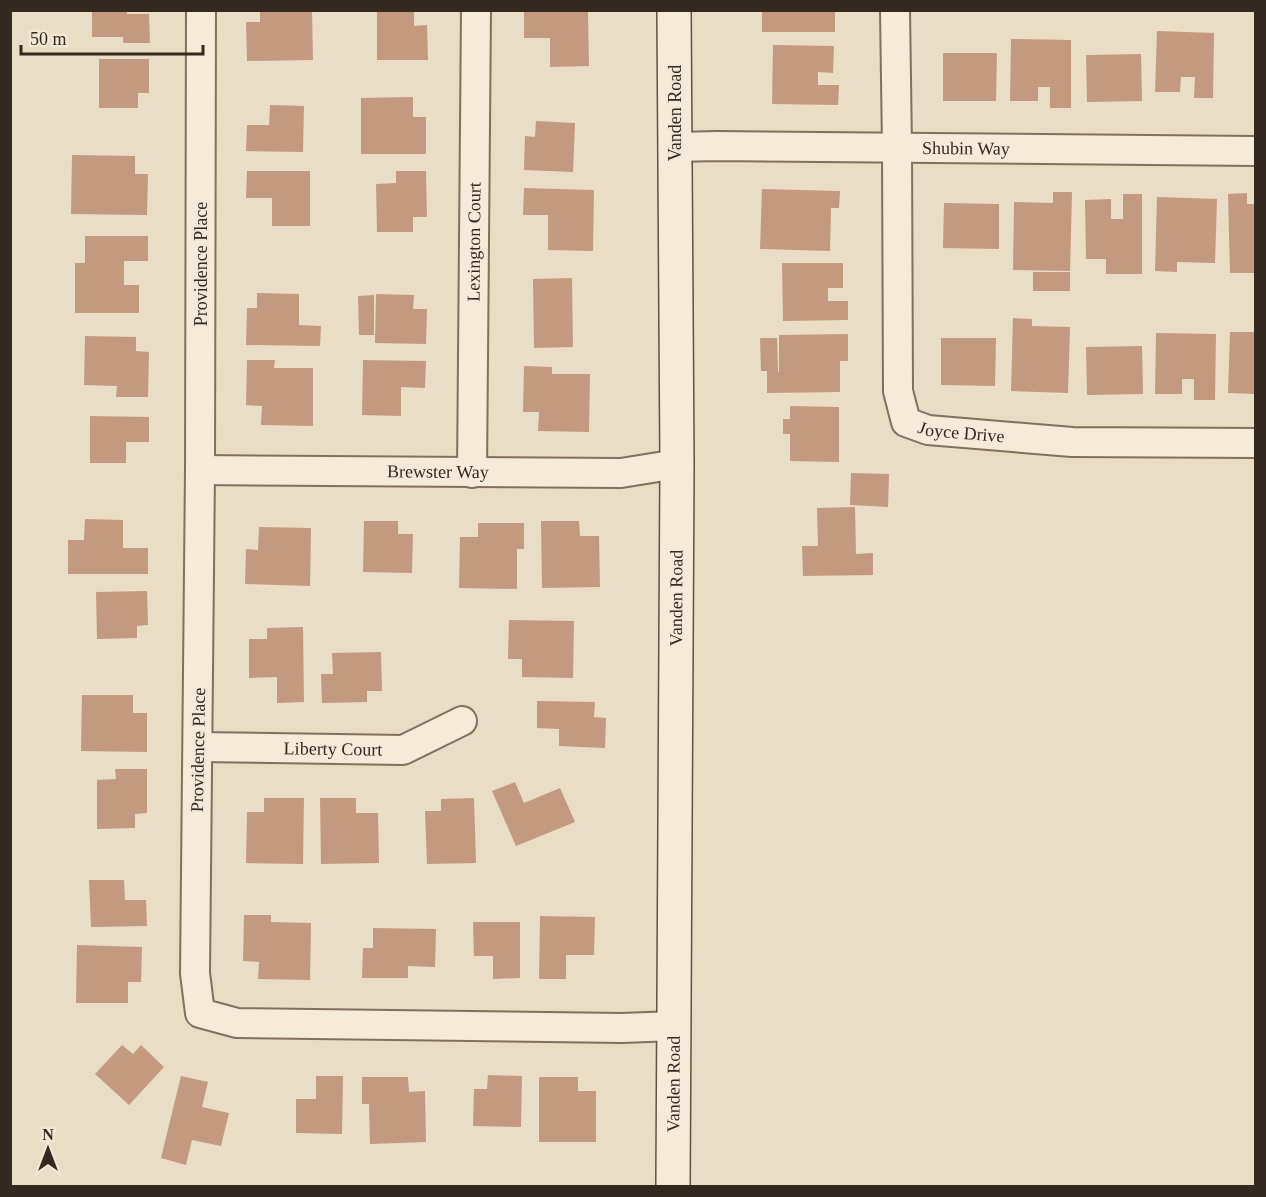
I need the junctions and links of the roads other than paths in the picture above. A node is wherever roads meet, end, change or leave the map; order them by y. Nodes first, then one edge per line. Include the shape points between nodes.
1 (201, 10) edge
2 (476, 10) edge
3 (674, 10) edge
4 (895, 10) edge
5 (676, 147) junction
6 (897, 148) junction
7 (1256, 151) edge
8 (1256, 443) edge
9 (677, 464) junction
10 (200, 470) junction
11 (472, 473) junction
12 (462, 721) dead end
13 (198, 747) junction
14 (674, 1026) junction
15 (673, 1186) edge

1 - 10 street, Providence Place
2 - 11 street, Lexington Court
3 - 5 street, Vanden Road
4 - 6 street
5 - 6 street, Shubin Way
5 - 9 street, Vanden Road
6 - 7 street, Shubin Way
6 - 8 street, Joyce Drive via 898,391 906,422 928,430 1072,441
9 - 11 street, Brewster Way via 621,473
9 - 14 street, Vanden Road
10 - 11 street, Brewster Way
10 - 13 street, Providence Place
12 - 13 street, Liberty Court via 403,750
13 - 14 street, Providence Place via 195,973 200,1013 237,1023
14 - 15 street, Vanden Road

